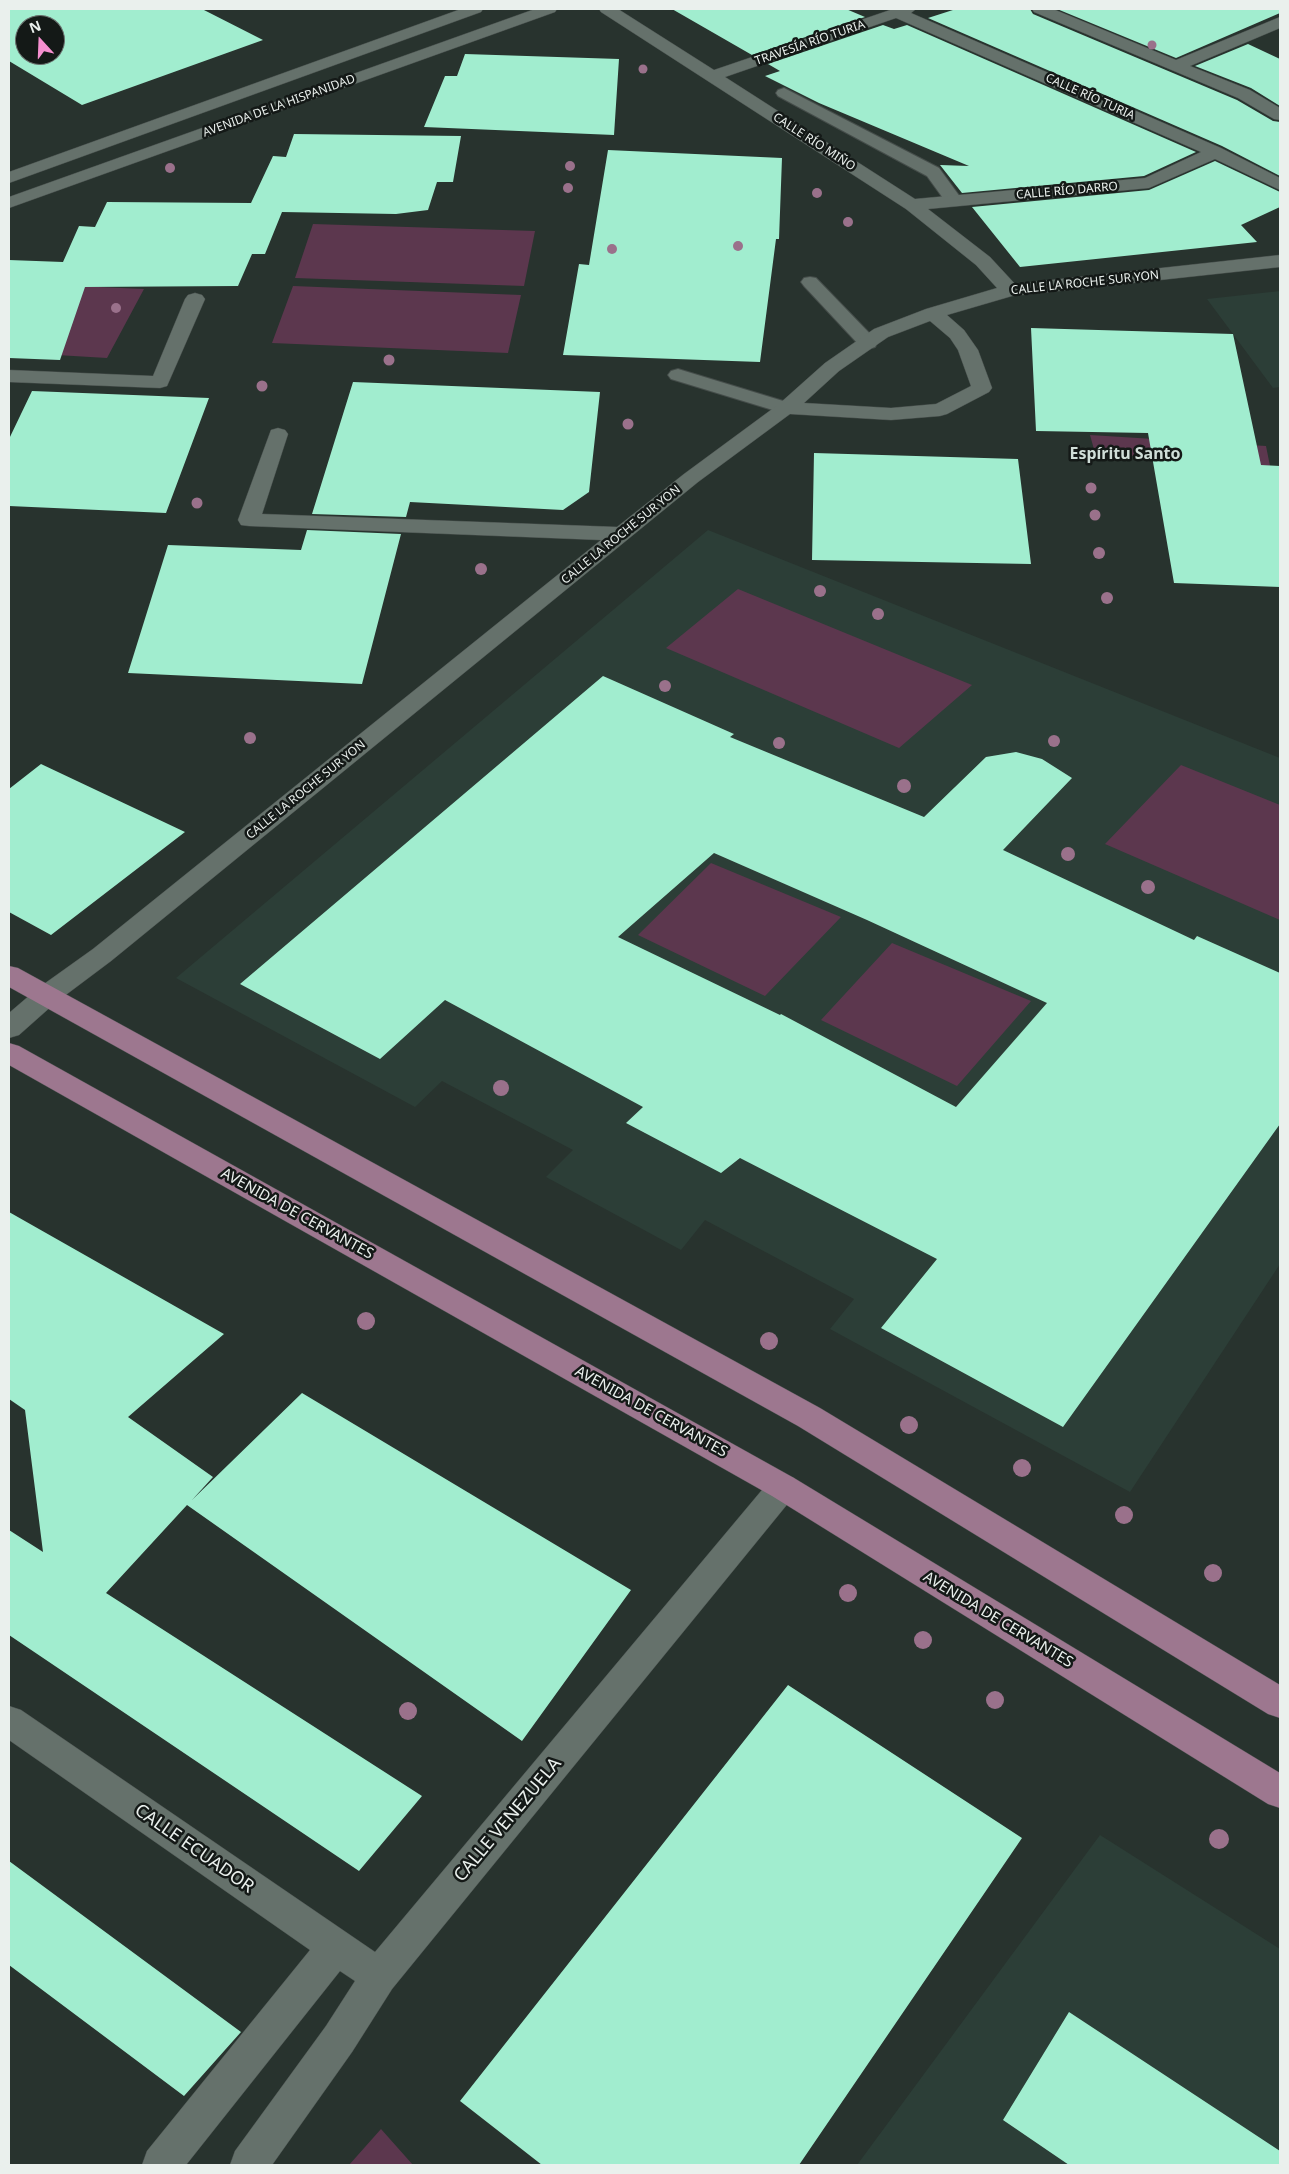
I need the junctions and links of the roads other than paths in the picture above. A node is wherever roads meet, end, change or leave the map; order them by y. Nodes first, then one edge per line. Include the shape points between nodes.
1 (475, 9) edge
2 (549, 9) edge
3 (607, 9) edge
4 (1040, 9) edge
5 (903, 11) edge
6 (1280, 22) edge
7 (1176, 65) junction
8 (713, 76) junction
9 (784, 93) dead end
10 (1280, 115) edge
11 (1215, 152) junction
12 (9, 178) edge
13 (1280, 186) edge
14 (954, 201) junction
15 (9, 203) edge
16 (912, 205) junction
17 (1280, 261) edge
18 (810, 282) dead end
19 (1010, 290) junction
20 (195, 299) dead end
21 (933, 312) junction
22 (868, 343) junction
23 (678, 375) dead end
24 (9, 376) edge
25 (786, 408) junction
26 (278, 434) dead end
27 (622, 534) junction
28 (9, 975) edge
29 (46, 996) junction
30 (9, 1028) edge
31 (9, 1053) edge
32 (783, 1487) junction
33 (1280, 1703) edge
34 (9, 1722) edge
35 (1280, 1792) edge
36 (336, 1947) junction
37 (379, 1976) junction
38 (161, 2165) edge
39 (249, 2165) edge

1 - 12 street, AVENIDA DE LA HISPANIDAD
2 - 15 street, AVENIDA DE LA HISPANIDAD
3 - 8 street, CALLE RÍO MIÑO
4 - 7 street
5 - 8 street, TRAVESÍA RÍO TURIA
5 - 11 street, CALLE RÍO TURIA
6 - 7 street
7 - 10 street via 1244,94
8 - 16 street, CALLE RÍO MIÑO
9 - 14 lane via 933,172
11 - 13 street, CALLE RÍO TURIA
11 - 14 street, CALLE RÍO DARRO via 1148,183
14 - 16 street, CALLE RÍO DARRO
16 - 19 street, CALLE RÍO MIÑO via 983,261
17 - 19 street, CALLE LA ROCHE SUR YON
18 - 22 lane
19 - 21 street, CALLE LA ROCHE SUR YON
20 - 24 street via 160,382
21 - 22 street, CALLE LA ROCHE SUR YON via 881,334
21 - 25 street via 957,334 968,350 982,388 940,410 892,414
22 - 25 street, CALLE LA ROCHE SUR YON via 832,367
23 - 25 lane
25 - 27 street, CALLE LA ROCHE SUR YON
26 - 27 street via 249,520
27 - 29 street, CALLE LA ROCHE SUR YON via 102,955
28 - 29 main road
29 - 30 street, CALLE LA ROCHE SUR YON
29 - 33 main road via 810,1417
31 - 32 main road, AVENIDA DE CERVANTES
32 - 35 main road, AVENIDA DE CERVANTES
32 - 37 street, CALLE VENEZUELA
34 - 36 street, CALLE ECUADOR
36 - 37 street, CALLE ECUADOR
36 - 38 street
37 - 39 street, CALLE VENEZUELA via 339,2039

